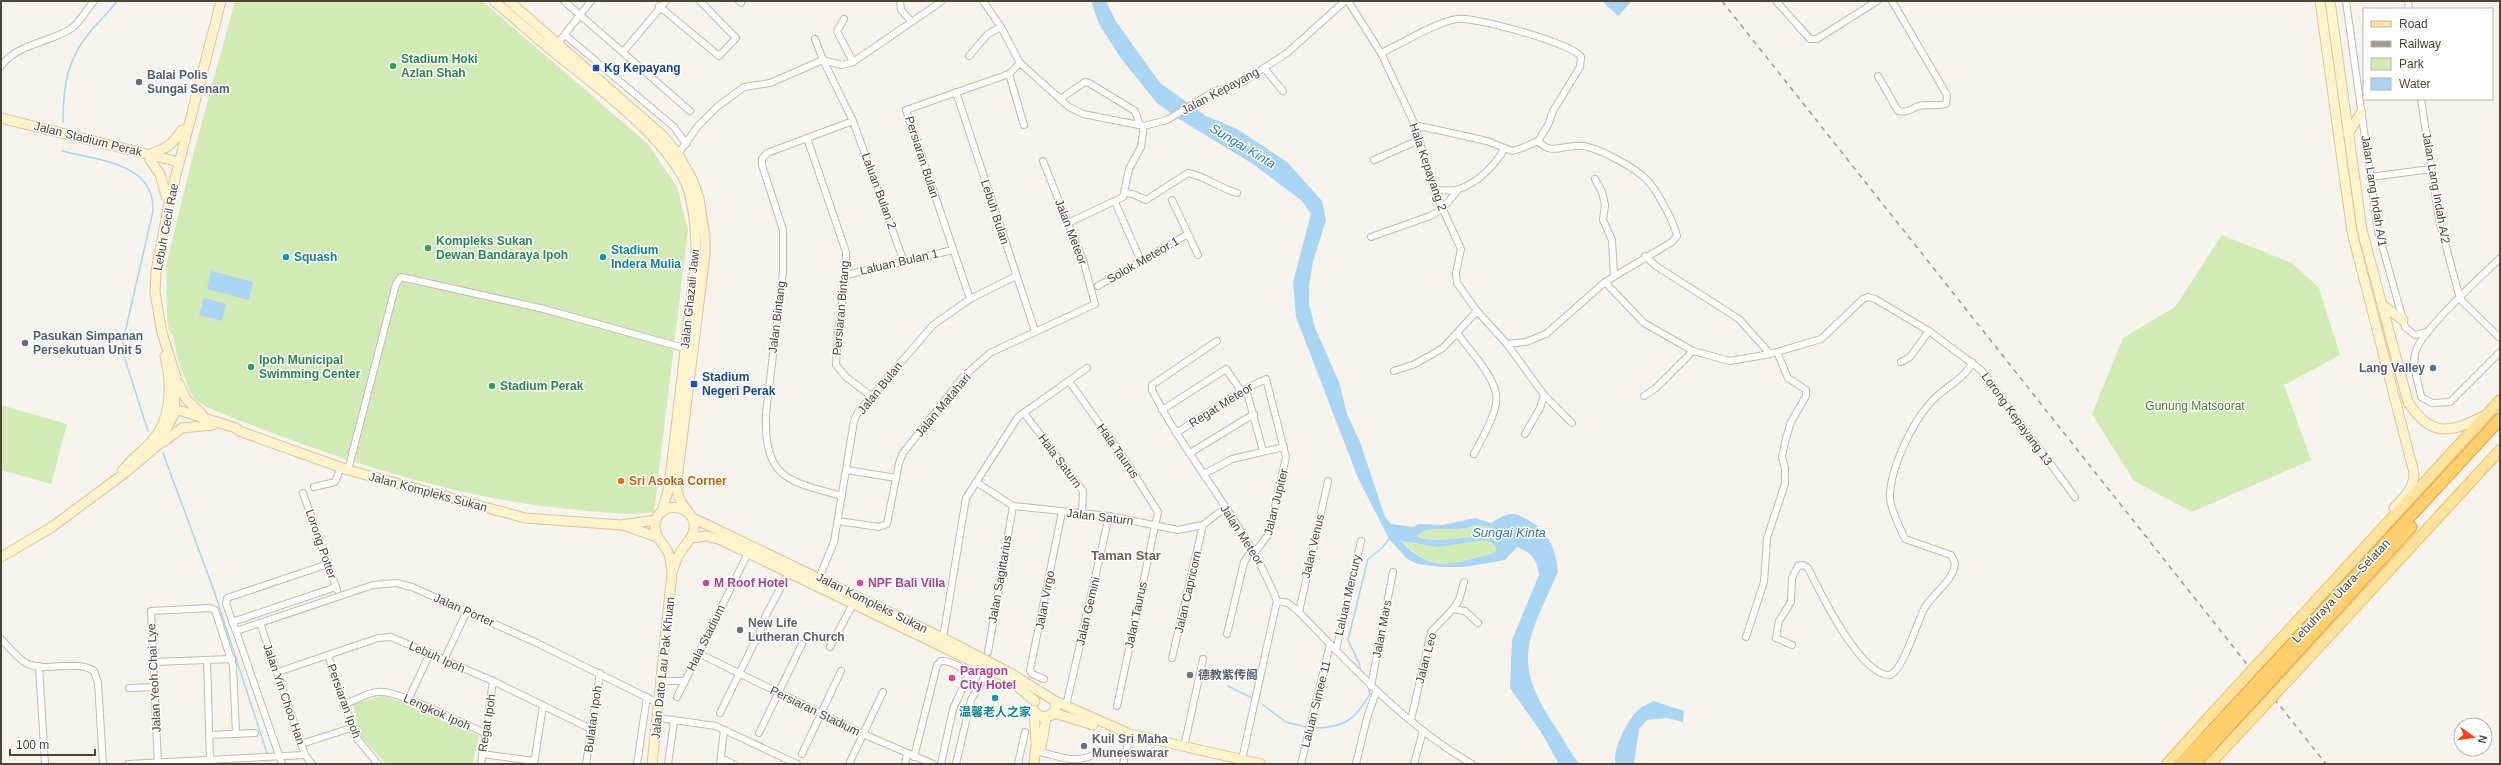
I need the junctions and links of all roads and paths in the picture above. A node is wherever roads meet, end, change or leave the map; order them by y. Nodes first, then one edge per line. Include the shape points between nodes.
1 (94, 1) edge
2 (216, 1) edge
3 (220, 1) edge
4 (494, 1) edge
5 (503, 1) edge
6 (509, 1) edge
7 (564, 1) edge
8 (591, 1) edge
9 (666, 1) edge
10 (700, 1) edge
11 (900, 1) edge
12 (942, 1) edge
13 (983, 1) edge
14 (1346, 1) edge
15 (1777, 1) edge
16 (1877, 1) edge
17 (1892, 1) edge
18 (2320, 1) edge
19 (2330, 1) edge
20 (2346, 1) edge
21 (659, 6) junction
22 (511, 15) junction
23 (581, 16) junction
24 (844, 19) dead end
25 (911, 21) junction
26 (1002, 27) junction
27 (532, 33) junction
28 (565, 35) junction
29 (816, 39) dead end
30 (558, 43) junction
31 (623, 52) junction
32 (1381, 53) junction
33 (969, 56) dead end
34 (823, 60) junction
35 (854, 62) junction
36 (1020, 63) junction
37 (569, 64) junction
38 (1, 66) edge
39 (1264, 68) junction
40 (1009, 74) junction
41 (1878, 76) dead end
42 (1283, 91) dead end
43 (956, 92) junction
44 (1060, 99) junction
45 (2421, 100) edge
46 (690, 111) dead end
47 (2361, 113) junction
48 (1, 118) edge
49 (853, 121) junction
50 (1, 123) edge
51 (1024, 125) dead end
52 (1142, 125) junction
53 (1415, 125) junction
54 (184, 132) junction
55 (2348, 134) junction
56 (807, 138) junction
57 (1419, 140) junction
58 (1538, 141) junction
59 (686, 144) junction
60 (1505, 148) junction
61 (678, 154) junction
62 (149, 157) junction
63 (1374, 160) dead end
64 (1043, 162) dead end
65 (174, 164) junction
66 (2431, 169) junction
67 (2370, 177) junction
68 (1595, 179) dead end
69 (688, 188) junction
70 (1434, 190) junction
71 (1458, 190) junction
72 (1125, 193) junction
73 (1237, 193) dead end
74 (168, 197) junction
75 (1172, 200) dead end
76 (1115, 202) junction
77 (1441, 210) junction
78 (1068, 223) junction
79 (1188, 234) junction
80 (1371, 237) dead end
81 (953, 250) junction
82 (1198, 255) dead end
83 (1645, 256) junction
84 (1141, 261) junction
85 (904, 262) junction
86 (2498, 262) edge
87 (846, 275) junction
88 (1016, 276) junction
89 (1614, 276) junction
90 (1605, 282) junction
91 (1098, 286) dead end
92 (970, 299) junction
93 (2460, 299) junction
94 (1095, 304) joint
95 (2382, 305) junction
96 (1477, 311) junction
97 (2402, 320) junction
98 (696, 328) junction
99 (1035, 331) junction
100 (1929, 331) junction
101 (2427, 332) junction
102 (1457, 333) junction
103 (2500, 338) edge
104 (1217, 341) dead end
105 (1508, 344) junction
106 (684, 348) junction
107 (1693, 351) junction
108 (1777, 352) junction
109 (2500, 352) edge
110 (1770, 354) junction
111 (1901, 362) dead end
112 (1972, 362) junction
113 (1087, 368) dead end
114 (1394, 371) dead end
115 (690, 373) junction
116 (173, 379) junction
117 (1266, 379) joint
118 (1069, 381) junction
119 (1244, 390) junction
120 (1544, 394) junction
121 (872, 396) junction
122 (1644, 396) dead end
123 (2500, 400) edge
124 (1162, 410) junction
125 (174, 411) junction
126 (1024, 413) junction
127 (1254, 414) junction
128 (2485, 416) junction
129 (2500, 419) edge
130 (213, 423) junction
131 (1572, 423) dead end
132 (2500, 429) edge
133 (1176, 433) junction
134 (1525, 434) dead end
135 (157, 435) junction
136 (158, 445) junction
137 (1284, 447) junction
138 (2500, 450) edge
139 (1263, 451) junction
140 (1190, 453) junction
141 (1474, 454) dead end
142 (344, 468) junction
143 (846, 470) junction
144 (1204, 474) junction
145 (896, 478) junction
146 (115, 480) junction
147 (1328, 481) dead end
148 (976, 482) junction
149 (314, 487) dead end
150 (303, 493) dead end
151 (842, 496) junction
152 (2075, 497) dead end
153 (1012, 506) junction
154 (1225, 508) junction
155 (1062, 512) junction
156 (1082, 513) junction
157 (659, 516) junction
158 (691, 516) junction
159 (1109, 516) junction
160 (838, 521) junction
161 (621, 525) junction
162 (1156, 525) junction
163 (1203, 525) junction
164 (659, 539) junction
165 (689, 540) junction
166 (1361, 541) dead end
167 (1254, 550) junction
168 (748, 553) junction
169 (2360, 553) junction
170 (1, 557) edge
171 (328, 564) junction
172 (789, 572) junction
173 (1393, 572) dead end
174 (672, 573) junction
175 (819, 578) junction
176 (1464, 582) dead end
177 (336, 588) junction
178 (340, 595) junction
179 (1278, 601) junction
180 (852, 604) junction
181 (1453, 610) junction
182 (467, 611) junction
183 (1299, 612) junction
184 (765, 617) dead end
185 (232, 622) junction
186 (260, 622) junction
187 (1478, 623) dead end
188 (761, 629) dead end
189 (236, 631) junction
190 (1227, 634) dead end
191 (1746, 637) dead end
192 (943, 638) junction
193 (1, 639) edge
194 (2302, 640) junction
195 (802, 644) dead end
196 (1330, 644) junction
197 (1792, 645) dead end
198 (830, 648) dead end
199 (1336, 650) junction
200 (988, 652) dead end
201 (430, 653) junction
202 (698, 653) junction
203 (328, 655) junction
204 (1172, 658) dead end
205 (232, 659) junction
206 (1203, 659) dead end
207 (207, 660) junction
208 (444, 660) junction
209 (154, 662) junction
210 (39, 666) junction
211 (989, 669) junction
212 (841, 671) dead end
213 (278, 672) junction
214 (600, 673) junction
215 (739, 674) junction
216 (1044, 679) dead end
217 (493, 681) junction
218 (662, 681) junction
219 (685, 681) junction
220 (1371, 686) junction
221 (155, 687) junction
222 (129, 688) dead end
223 (883, 692) dead end
224 (1376, 692) junction
225 (779, 693) junction
226 (1047, 695) junction
227 (959, 696) junction
228 (647, 697) junction
229 (677, 697) dead end
230 (409, 698) junction
231 (971, 700) junction
232 (1035, 701) junction
233 (1055, 701) junction
234 (660, 704) junction
235 (343, 705) junction
236 (543, 706) junction
237 (1066, 706) junction
238 (1117, 706) dead end
239 (720, 713) dead end
240 (1036, 713) junction
241 (1054, 713) junction
242 (821, 714) junction
243 (659, 718) junction
244 (1046, 718) junction
245 (1411, 720) junction
246 (674, 721) junction
247 (351, 728) junction
248 (2228, 728) junction
249 (590, 729) junction
250 (724, 730) junction
251 (1025, 732) dead end
252 (1423, 732) junction
253 (255, 733) dead end
254 (485, 733) junction
255 (759, 733) dead end
256 (236, 734) junction
257 (863, 734) junction
258 (1130, 734) junction
259 (209, 735) junction
260 (301, 744) junction
261 (1184, 747) junction
262 (1040, 752) junction
263 (482, 754) junction
264 (802, 754) dead end
265 (907, 754) junction
266 (1094, 754) dead end
267 (305, 756) junction
268 (914, 757) junction
269 (210, 761) junction
270 (281, 761) edge
271 (720, 761) edge
272 (1084, 762) edge
273 (1241, 762) edge
274 (158, 763) edge
275 (534, 763) edge
276 (1470, 763) edge
277 (45, 764) edge
278 (103, 764) edge
279 (128, 764) edge
280 (312, 764) edge
281 (378, 764) edge
282 (481, 764) edge
283 (586, 764) edge
284 (637, 764) edge
285 (652, 764) edge
286 (668, 764) edge
287 (733, 764) edge
288 (797, 764) edge
289 (849, 764) edge
290 (905, 764) edge
291 (934, 764) edge
292 (941, 764) edge
293 (956, 764) edge
294 (1018, 764) edge
295 (1034, 764) edge
296 (1038, 764) edge
297 (1124, 764) edge
298 (1261, 764) edge
299 (1301, 764) edge
300 (1356, 764) edge
301 (1414, 764) edge
302 (2167, 764) edge
303 (2181, 764) edge
304 (2195, 764) edge
305 (2210, 764) edge

1 - 38 street via 72,28 22,50 5,60
2 - 54 main road, Lebuh Cecil Rae
3 - 54 main road, Lebuh Cecil Rae
4 - 22 main road, Jalan Ghazali Jawi
5 - 22 main road
6 - 30 main road, Jalan Ghazali Jawi
7 - 23 street
8 - 23 street
9 - 21 street
10 - 21 street via 736,38 719,56
11 - 25 street via 901,10
12 - 25 street
13 - 26 street, Jalan Kepayang
14 - 32 street, Hala Kepayang 2
14 - 39 street, Jalan Kepayang via 1287,53
15 - 16 street via 1810,39 1817,39
17 - 41 street via 1947,95 1946,104 1898,111
18 - 169 main road via 2352,232 2414,473 2411,490 2373,532
19 - 55 main road, Jalan Lang Indah A/1
20 - 47 street, Jalan Lang Indah A/1
21 - 31 street
22 - 27 main road, Jalan Ghazali Jawi
23 - 28 street
23 - 31 street
24 - 35 street via 837,31
25 - 35 street
26 - 33 street via 988,34
26 - 36 street, Jalan Kepayang
27 - 30 main road via 539,34 551,43
27 - 37 main road, Jalan Ghazali Jawi
28 - 30 street
28 - 59 street via 674,127
29 - 34 street, Laluan Bulan 2
30 - 37 main road via 560,52 569,60
30 - 61 main road, Jalan Ghazali Jawi via 652,124
31 - 46 street
32 - 53 street, Hala Kepayang 2
32 - 58 street via 1458,18 1492,24 1575,50 1581,57 1580,67
34 - 35 street via 842,65
34 - 49 street, Laluan Bulan 2
34 - 59 street via 770,83 744,86 717,107 698,126
36 - 40 street, Persiaran Bulan
36 - 44 street, Jalan Kepayang
37 - 69 main road, Jalan Ghazali Jawi via 657,142
39 - 42 street
39 - 52 street, Jalan Kepayang via 1241,83 1204,97 1167,120
40 - 43 street, Persiaran Bulan
40 - 51 street
43 - 81 street, Persiaran Bulan via 906,110
43 - 88 street, Lebuh Bulan
44 - 52 street, Jalan Kepayang via 1083,114
44 - 52 street via 1086,82 1135,112
45 - 66 street, Jalan Lang Indah A/2
47 - 55 main road
47 - 67 street, Jalan Lang Indah A/1
48 - 62 main road, Jalan Stadium Perak
49 - 56 street
49 - 85 street, Laluan Bulan 2
50 - 62 main road, Jalan Stadium Perak
52 - 72 street via 1141,147 1129,169
53 - 57 street, Hala Kepayang 2
53 - 60 street via 1487,141
54 - 62 main road via 166,149
54 - 65 main road, Lebuh Cecil Rae
54 - 74 main road, Lebuh Cecil Rae
55 - 95 main road, Jalan Lang Indah A/1 via 2362,230
56 - 87 street, Persiaran Bintang via 846,252
56 - 151 street, Jalan Bintang via 768,153 762,158 783,230 783,272 766,430 770,460 775,467 791,480
57 - 63 street
57 - 70 street, Hala Kepayang 2
58 - 60 street via 1512,151
58 - 83 street via 1542,146 1554,150 1575,145 1585,146 1609,156 1647,180 1677,236 1672,242
59 - 61 street
60 - 71 street via 1497,161 1482,175
61 - 69 main road via 677,160 687,179
61 - 98 main road, Jalan Ghazali Jawi via 692,179 704,224 705,254
62 - 65 main road, Jalan Stadium Perak
62 - 74 main road via 160,174
64 - 78 street, Jalan Meteor
65 - 74 main road, Lebuh Cecil Rae
66 - 67 street
66 - 93 street, Jalan Lang Indah A/2 via 2439,220
67 - 97 street, Jalan Lang Indah A/1 via 2378,231
68 - 89 street via 1605,205 1603,220 1612,240
69 - 106 main road, Jalan Ghazali Jawi via 695,227 696,258
70 - 71 street
70 - 77 street, Hala Kepayang 2
71 - 77 street
72 - 73 street via 1146,200 1188,173 1209,179 1221,188
72 - 76 street
74 - 116 main road, Lebuh Cecil Rae via 152,272 152,297
75 - 79 street
76 - 78 street
76 - 84 street
77 - 80 street
77 - 96 street, Hala Kepayang 2 via 1461,249 1456,273 1457,283
78 - 94 street, Jalan Meteor via 1084,263
79 - 82 street
79 - 84 street, Solok Meteor 1
81 - 85 street, Laluan Bulan 1
81 - 92 street, Persiaran Bulan
83 - 89 street
83 - 110 street via 1739,319
84 - 91 street, Solok Meteor 1
85 - 87 street, Laluan Bulan 1
86 - 93 street
87 - 121 street, Persiaran Bintang via 836,365 846,377
88 - 92 street, Jalan Bulan
88 - 99 street, Lebuh Bulan
89 - 90 street
90 - 105 street via 1546,334 1526,342
90 - 107 street, Lorong Kepayang 13 via 1644,323
92 - 121 street, Jalan Bulan via 933,325
93 - 101 street
93 - 103 street
94 - 99 street, Jalan Matahari
95 - 97 main road
95 - 128 main road, Jalan Lang Indah A/1 via 2408,402 2416,412 2431,426 2446,430 2459,428
96 - 102 street
96 - 105 street, Hala Kepayang 2
97 - 101 street, Jalan Lang Indah A/1 via 2407,330 2413,334
98 - 106 main road via 693,330 690,346
98 - 115 main road, Jalan Ghazali Jawi
99 - 145 street, Jalan Matahari via 990,353 964,377 903,453
100 - 108 street, Lorong Kepayang 13 via 1868,297 1821,339
100 - 111 street via 1910,357
100 - 112 street, Lorong Kepayang 13
101 - 109 street via 2417,348 2414,359 2421,397 2432,403 2443,404 2452,401
102 - 114 street via 1443,348 1415,364
102 - 141 street via 1490,379 1497,394 1494,412
104 - 124 street, Jalan Meteor via 1152,385
105 - 120 street, Hala Kepayang 2
106 - 115 main road via 689,354
106 - 142 street via 544,309 401,277 396,284
106 - 157 main road, Jalan Ghazali Jawi via 669,487
107 - 110 street, Lorong Kepayang 13 via 1730,360
107 - 122 street via 1656,388
108 - 110 street, Lorong Kepayang 13
108 - 191 street via 1788,378 1806,390 1806,396 1791,422 1786,438 1782,457 1785,484 1767,538 1764,582
112 - 152 street, Lorong Kepayang 13 via 1981,370
112 - 197 street via 1968,370 1933,400 1918,418 1894,477 1891,502 1905,539 1947,554 1955,562 1948,579 1924,610 1914,638 1896,670 1890,675 1882,673 1852,647 1808,568 1803,565 1798,566 1793,574 1791,602 1779,621 1776,638
113 - 118 street
115 - 158 main road, Jalan Ghazali Jawi via 676,488 681,502
116 - 125 main road
116 - 130 main road via 190,404
116 - 135 main road, Lebuh Cecil Rae via 167,408
117 - 119 street, Regat Meteor
117 - 137 street, Jalan Jupiter
118 - 126 street
118 - 162 street, Hala Taurus via 1155,504 1158,512
119 - 124 street via 1226,369
119 - 127 street
119 - 133 street, Regat Meteor
120 - 131 street, Hala Kepayang 2
120 - 134 street via 1540,408
121 - 143 street, Jalan Bulan via 858,412 854,422
123 - 128 main road
124 - 133 street, Jalan Meteor
125 - 130 main road, Jalan Kompleks Sukan
125 - 135 main road
125 - 136 main road, Lebuh Cecil Rae
126 - 148 street via 1018,417
126 - 156 street, Hala Saturn via 1083,492
127 - 139 street
127 - 140 street
128 - 169 main road
129 - 194 highway, Lebuhraya Utara–Selatan
130 - 136 main road via 182,428
130 - 142 main road, Jalan Kompleks Sukan
132 - 194 highway, Lebuhraya Utara–Selatan
133 - 140 street, Jalan Meteor
135 - 146 main road, Lebuh Cecil Rae via 128,463
136 - 146 main road, Lebuh Cecil Rae
137 - 139 street
137 - 167 street, Jalan Jupiter via 1286,465 1269,534
138 - 248 main road, bridge via 2314,652
139 - 144 street via 1232,459
140 - 144 street, Jalan Meteor
142 - 149 street via 334,482
142 - 161 main road, Jalan Kompleks Sukan via 525,518
143 - 145 street
143 - 151 street, Jalan Bulan
144 - 154 street, Jalan Meteor
145 - 160 street, Jalan Matahari via 890,518 885,526
146 - 170 main road, Lebuh Cecil Rae via 59,522
147 - 183 street, Jalan Venus
148 - 153 street, Jalan Saturn
148 - 192 street via 966,498
150 - 171 street, Lorong Potter
151 - 160 street, Jalan Bulan
153 - 155 street, Jalan Saturn
153 - 200 street, Jalan Sagittarius
154 - 163 street, Jalan Saturn
154 - 167 street, Jalan Meteor
155 - 156 street, Jalan Saturn
155 - 216 street, Jalan Virgo via 1030,670 1032,674
156 - 159 street, Jalan Saturn
157 - 158 main road via 672,507 678,507
157 - 161 main road, Jalan Kompleks Sukan
157 - 164 main road
158 - 165 main road via 694,527
158 - 175 main road, Jalan Kompleks Sukan
159 - 162 street, Jalan Saturn
159 - 237 street, Jalan Gemini
160 - 175 street, Jalan Bulan via 831,554
161 - 164 main road, Jalan Kompleks Sukan
162 - 163 street, Jalan Saturn via 1178,530
162 - 238 street, Jalan Taurus
163 - 204 street, Jalan Capricorn
164 - 165 main road via 674,547
164 - 174 main road via 668,552
165 - 168 main road, Jalan Kompleks Sukan via 713,537
165 - 174 main road via 679,553
166 - 199 street, Laluan Mercury
167 - 179 street, Jalan Meteor
167 - 190 street, Jalan Jupiter via 1244,562
168 - 172 main road, Jalan Kompleks Sukan
168 - 202 street, Hala Stadium
169 - 302 main road, bridge
171 - 177 street, Lorong Potter
171 - 185 street via 227,598 225,602
172 - 180 main road, Jalan Kompleks Sukan
172 - 184 street
173 - 220 street, Jalan Mars
174 - 218 main road, Jalan Dato Lau Pak Khuan
175 - 192 main road, Jalan Kompleks Sukan
176 - 181 street, Jalan Leo
177 - 178 street, Lorong Potter
177 - 185 street
178 - 182 street, Jalan Porter via 373,584 396,583 412,587
178 - 186 street, Jalan Porter
179 - 183 street via 1288,603
179 - 273 street
180 - 198 street
180 - 211 main road, Jalan Kompleks Sukan
181 - 187 street via 1465,611
181 - 245 street, Jalan Leo via 1431,632
182 - 208 street
182 - 214 street, Jalan Porter
183 - 196 street
185 - 189 street
186 - 189 street, Jalan Porter
186 - 213 street, Jalan Yin Choo Han
188 - 215 street
189 - 270 street
192 - 226 main road, Jalan Kompleks Sukan
193 - 210 street via 24,662
194 - 248 highway, Lebuhraya Utara–Selatan, bridge
195 - 225 street
196 - 199 street
196 - 299 street, Laluan Simee 11
199 - 220 street
201 - 203 street, Lebuh Ipoh via 387,636
201 - 208 street, Lebuh Ipoh
201 - 230 street
202 - 215 street, Persiaran Stadium
202 - 219 street, Hala Stadium
203 - 213 street, Lebuh Ipoh
203 - 235 street, Persiaran Ipoh
205 - 207 street
205 - 209 street, Jalan Yeoh Chai Lye via 216,612 212,608 151,611
205 - 256 street
206 - 261 street
207 - 209 street
207 - 259 street
208 - 217 street, Lebuh Ipoh
209 - 221 street, Jalan Yeoh Chai Lye
210 - 277 street
210 - 278 street via 86,667 96,674
211 - 231 street
211 - 232 main road, Jalan Kompleks Sukan via 1020,687
212 - 242 street
213 - 260 street, Jalan Yin Choo Han
214 - 228 street, Jalan Porter
214 - 249 street, Bulatan Ipoh
215 - 225 street, Persiaran Stadium
215 - 239 street
217 - 236 street, Lebuh Ipoh
217 - 254 street, Regat Ipoh
218 - 219 street, Hala Stadium
218 - 234 main road, Jalan Dato Lau Pak Khuan
219 - 229 street
220 - 224 street
221 - 222 street
221 - 274 street, Jalan Yeoh Chai Lye
223 - 257 street
224 - 245 street
224 - 300 street
225 - 242 street, Persiaran Stadium
225 - 255 street
226 - 232 main road via 1040,696
226 - 233 main road, Jalan Kompleks Sukan
227 - 231 street
227 - 268 street via 967,674 946,661 941,661 937,665
227 - 292 street
228 - 234 street, Jalan Porter
228 - 284 street
230 - 235 street, Lengkok Ipoh via 378,692
230 - 254 street, Lengkok Ipoh
231 - 293 street
232 - 240 main road
233 - 237 main road, Jalan Kompleks Sukan
233 - 241 main road
234 - 243 main road, Jalan Dato Lau Pak Khuan
235 - 247 street, Persiaran Ipoh
236 - 249 street, Lebuh Ipoh
236 - 275 street
237 - 258 main road, Jalan Kompleks Sukan
240 - 244 main road
240 - 295 main road
241 - 244 main road
241 - 258 main road
242 - 257 street, Persiaran Stadium
242 - 264 street
243 - 246 street
243 - 285 main road, Jalan Dato Lau Pak Khuan
244 - 262 main road
245 - 252 street
246 - 250 street via 716,726
246 - 286 street
247 - 260 street
247 - 281 street, Persiaran Ipoh via 361,745
248 - 303 highway, Lebuhraya Utara–Selatan
248 - 304 highway, Lebuhraya Utara–Selatan
248 - 305 main road
249 - 283 street, Bulatan Ipoh
250 - 271 street
250 - 288 street
251 - 294 street
252 - 276 street
252 - 301 street
253 - 256 street
254 - 263 street, Regat Ipoh
256 - 259 street
257 - 265 street, Persiaran Stadium
257 - 289 street
258 - 261 main road
258 - 297 street
259 - 269 street
260 - 267 street, Jalan Yin Choo Han
261 - 273 main road
262 - 272 street
262 - 296 main road
263 - 275 street
263 - 282 street, Regat Ipoh
265 - 268 street, Persiaran Stadium
265 - 290 street
266 - 272 street
267 - 270 street
267 - 280 street, Jalan Yin Choo Han
268 - 291 street, Persiaran Stadium
269 - 270 street
269 - 274 street
271 - 287 street
273 - 298 main road
274 - 279 street

